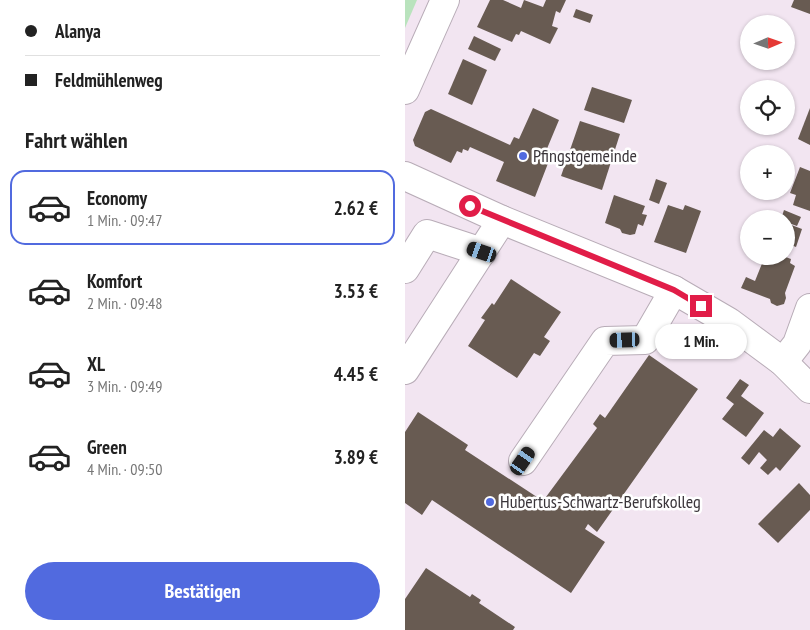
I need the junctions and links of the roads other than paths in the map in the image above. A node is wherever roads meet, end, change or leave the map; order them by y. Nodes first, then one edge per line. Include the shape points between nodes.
1 (445, 0) edge
2 (405, 90) edge
3 (405, 176) edge
4 (502, 220) junction
5 (482, 252) junction
6 (405, 269) edge
7 (674, 290) junction
8 (810, 308) edge
9 (783, 362) junction
10 (405, 370) edge
11 (810, 389) edge
12 (523, 461) dead end

1 - 2 street
3 - 4 street
4 - 5 street
4 - 7 street
5 - 6 street via 427,234
5 - 10 street
7 - 9 street via 729,322
7 - 12 street via 645,340 605,341
8 - 9 street via 797,344
9 - 11 street

